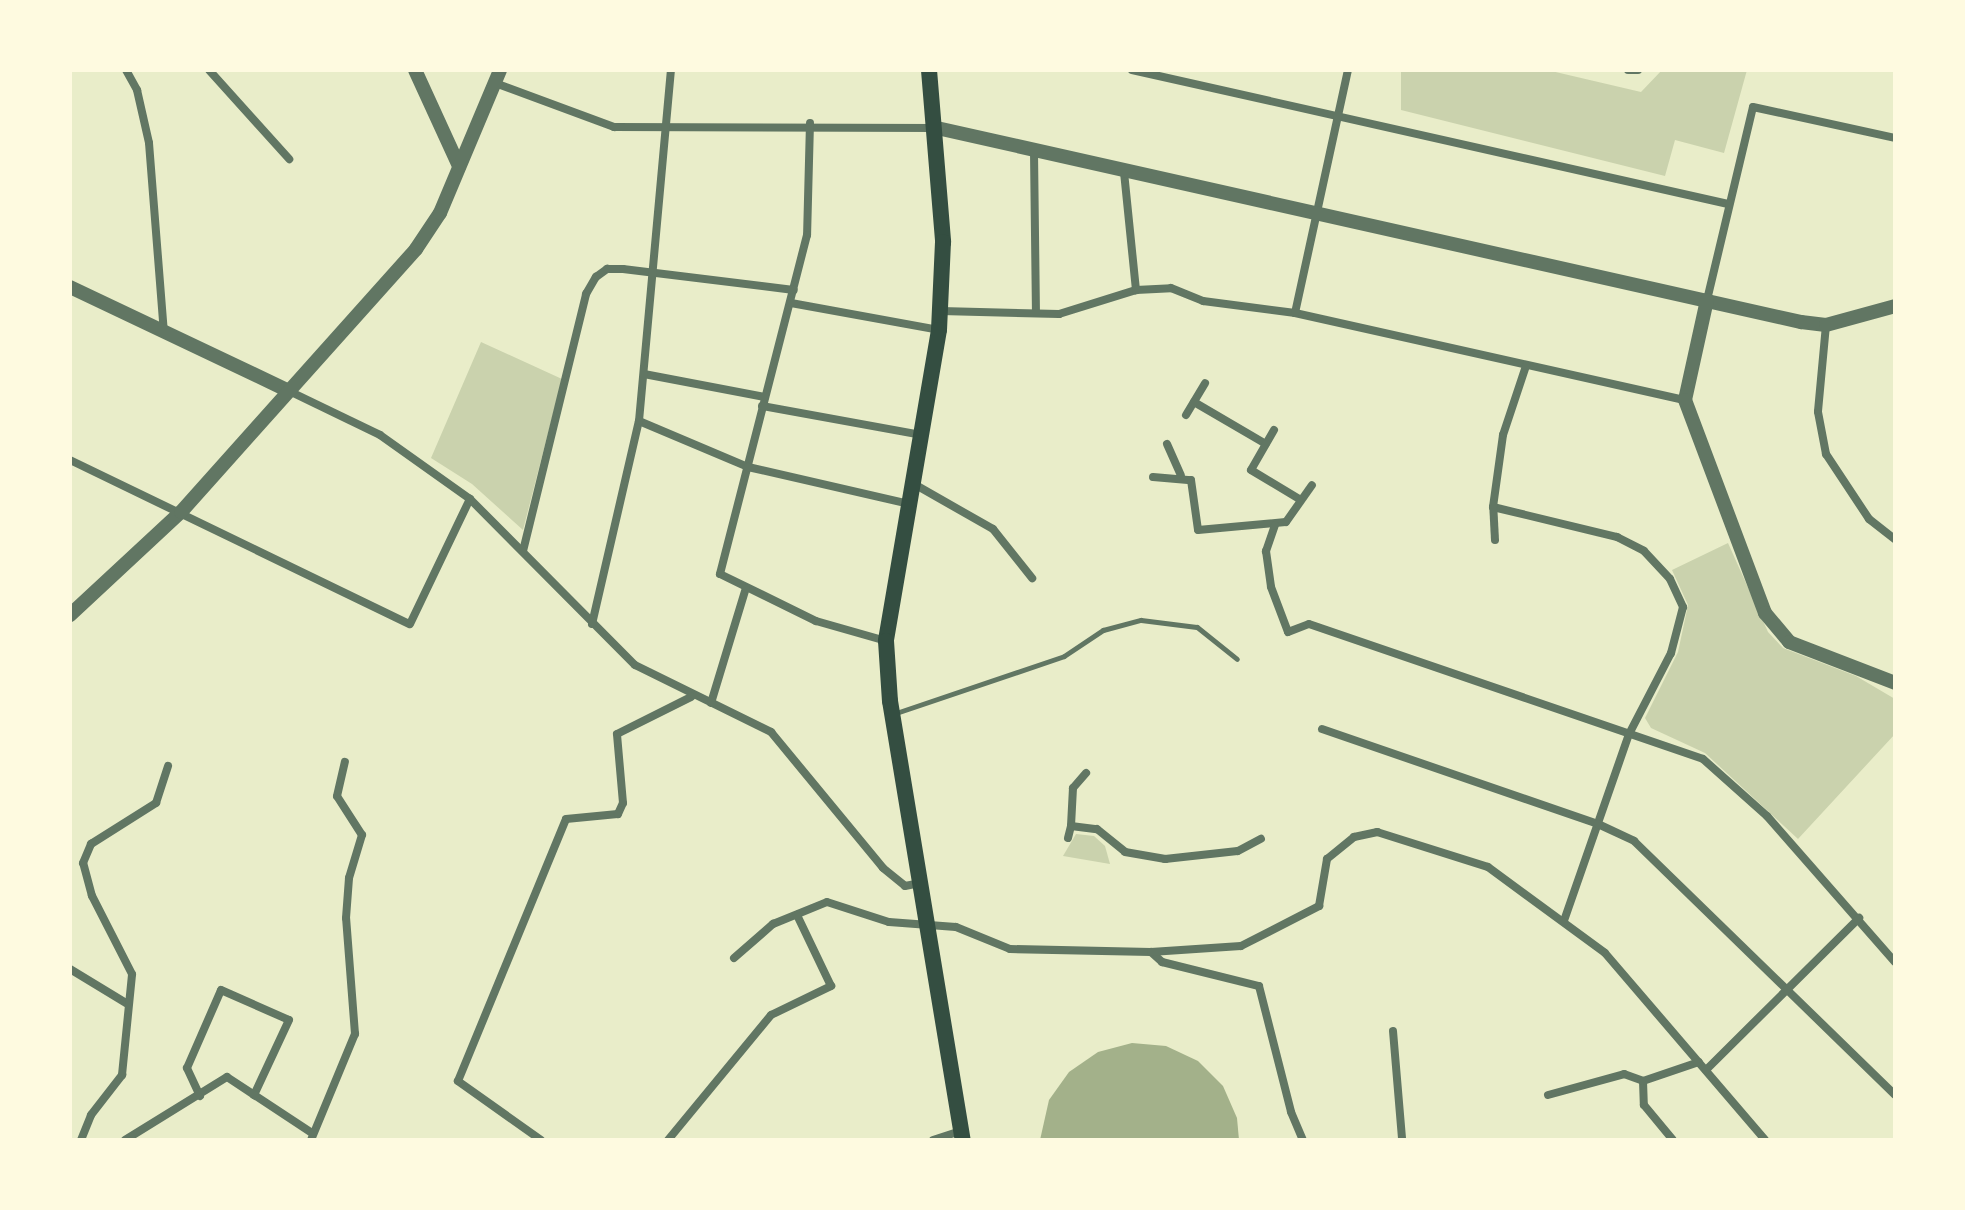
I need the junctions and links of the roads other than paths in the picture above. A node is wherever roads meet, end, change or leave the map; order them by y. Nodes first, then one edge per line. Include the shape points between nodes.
1 (126, 70) edge
2 (209, 70) edge
3 (415, 70) edge
4 (671, 70) edge
5 (929, 70) edge
6 (1132, 70) edge
7 (1348, 70) edge
8 (1628, 70) edge
9 (1638, 70) edge
10 (498, 77) edge
11 (1339, 115) junction
12 (810, 123) junction
13 (668, 125) junction
14 (937, 128) junction
15 (1895, 138) edge
16 (1034, 152) junction
17 (289, 159) dead end
18 (459, 166) junction
19 (1124, 172) junction
20 (1728, 204) junction
21 (1317, 213) junction
22 (654, 273) junction
23 (70, 287) edge
24 (794, 290) junction
25 (1136, 290) junction
26 (1707, 300) junction
27 (791, 303) junction
28 (1895, 306) edge
29 (941, 311) junction
30 (1036, 313) junction
31 (1295, 313) junction
32 (1826, 325) junction
33 (939, 330) junction
34 (164, 332) junction
35 (1526, 366) junction
36 (644, 374) junction
37 (1205, 383) dead end
38 (289, 391) junction
39 (1685, 400) junction
40 (764, 401) junction
41 (1194, 402) junction
42 (1186, 415) dead end
43 (639, 421) junction
44 (1274, 430) dead end
45 (922, 435) junction
46 (1167, 444) dead end
47 (1266, 444) junction
48 (70, 460) edge
49 (748, 467) junction
50 (1181, 475) junction
51 (1153, 477) dead end
52 (914, 484) junction
53 (1312, 485) dead end
54 (470, 499) junction
55 (1301, 500) junction
56 (910, 504) junction
57 (1493, 507) junction
58 (181, 512) junction
59 (1275, 525) junction
60 (1895, 539) edge
61 (1495, 540) dead end
62 (523, 551) junction
63 (1032, 578) dead end
64 (746, 588) junction
65 (70, 615) edge
66 (592, 624) junction
67 (886, 641) junction
68 (1237, 659) dead end
69 (1895, 683) edge
70 (691, 697) junction
71 (711, 703) junction
72 (892, 714) junction
73 (1322, 729) dead end
74 (1629, 734) junction
75 (345, 762) dead end
76 (168, 766) dead end
77 (1086, 773) dead end
78 (1598, 824) junction
79 (1071, 826) junction
80 (1068, 838) dead end
81 (1261, 839) dead end
82 (921, 883) junction
83 (797, 915) junction
84 (1859, 918) junction
85 (1564, 921) junction
86 (929, 926) junction
87 (1151, 952) junction
88 (734, 958) dead end
89 (1895, 962) edge
90 (70, 969) edge
91 (1789, 989) junction
92 (126, 1003) junction
93 (1393, 1031) dead end
94 (1699, 1062) junction
95 (1706, 1070) junction
96 (1643, 1081) junction
97 (254, 1095) junction
98 (1548, 1095) dead end
99 (1895, 1095) edge
100 (200, 1096) junction
101 (311, 1136) edge
102 (962, 1136) edge
103 (81, 1140) edge
104 (125, 1140) edge
105 (541, 1140) edge
106 (668, 1140) edge
107 (933, 1140) edge
108 (1303, 1140) edge
109 (1399, 1140) edge
110 (1673, 1140) edge
111 (1765, 1140) edge

1 - 34 street via 137,90 149,143
2 - 17 street
3 - 18 street
4 - 13 street
5 - 14 main road
6 - 11 street
7 - 11 street
8 - 9 street
10 - 13 street via 614,127
10 - 18 street
11 - 20 street
11 - 21 street
12 - 13 street
12 - 14 street
12 - 24 street via 807,235
13 - 22 street
14 - 16 street
14 - 29 main road
15 - 20 street via 1753,107
16 - 19 street
16 - 30 street
18 - 38 street via 440,213 416,249
19 - 21 street
19 - 25 street
20 - 26 street
21 - 26 street
21 - 31 street
22 - 24 street
22 - 36 street
22 - 62 street via 607,269 591,283
23 - 34 street
24 - 27 street
25 - 30 street via 1059,314
25 - 31 street via 1171,288 1203,301
26 - 32 street
26 - 39 street
27 - 33 street
27 - 40 street
28 - 32 street
29 - 30 street
29 - 33 main road
31 - 35 street
32 - 60 street via 1818,397 1826,454 1869,519
33 - 45 main road
34 - 38 street
35 - 39 street
35 - 57 street via 1503,435
36 - 40 street
36 - 43 street
37 - 41 street
38 - 54 street via 380,435
38 - 58 street
39 - 69 street via 1774,629 1812,654 1860,665
40 - 45 street
40 - 49 street
41 - 42 street
41 - 47 street
43 - 49 street
43 - 66 street
44 - 47 street
45 - 52 main road
46 - 50 street
47 - 55 street via 1251,470
48 - 58 street
49 - 56 street
49 - 64 street via 720,574
50 - 51 street
50 - 59 street via 1191,480 1198,530
52 - 56 main road
52 - 63 street via 993,529
53 - 55 street
54 - 58 street via 410,624
54 - 62 street
55 - 59 street via 1286,522
56 - 67 main road
57 - 61 street
57 - 74 street via 1617,537 1644,551 1670,579 1683,607 1680,624 1671,653
58 - 65 street
59 - 74 street via 1266,551 1271,587 1288,632 1309,624
62 - 66 street
64 - 67 street via 816,621
64 - 71 street
66 - 70 street via 635,665
67 - 72 main road
68 - 72 lane via 1197,627 1141,620 1103,630 1064,656
70 - 71 street
70 - 105 street via 617,734 623,803 618,814 566,819 458,1081
71 - 82 street via 771,732 883,868 905,886
72 - 82 main road
73 - 78 street
74 - 78 street
74 - 84 street via 1703,759 1767,816
75 - 101 street via 337,796 362,835 349,878 346,918 355,1034
76 - 92 street via 156,803 91,844 83,863 92,896 132,974
77 - 79 street via 1073,788
78 - 85 street
78 - 91 street via 1634,841
79 - 80 street
79 - 81 street via 1097,829 1125,852 1165,859 1238,851
82 - 86 main road
83 - 86 street via 827,902 889,922
83 - 88 street via 773,924
83 - 106 street via 831,986 771,1015
84 - 89 street
84 - 91 street
85 - 87 street via 1488,867 1394,836 1354,837 1327,859 1319,906 1241,946
85 - 94 street via 1605,953
86 - 87 street via 956,927 1010,949
86 - 102 main road
87 - 108 street via 1162,962 1259,986
90 - 92 street
91 - 95 street
91 - 99 street
92 - 103 street via 129,1031 122,1075 91,1115
93 - 109 street
94 - 95 street
94 - 96 street
95 - 111 street
96 - 98 street via 1624,1074
96 - 110 street via 1644,1105
97 - 100 street via 227,1077
97 - 100 street via 289,1020 221,990 187,1068
97 - 101 street
100 - 104 street
102 - 107 street

